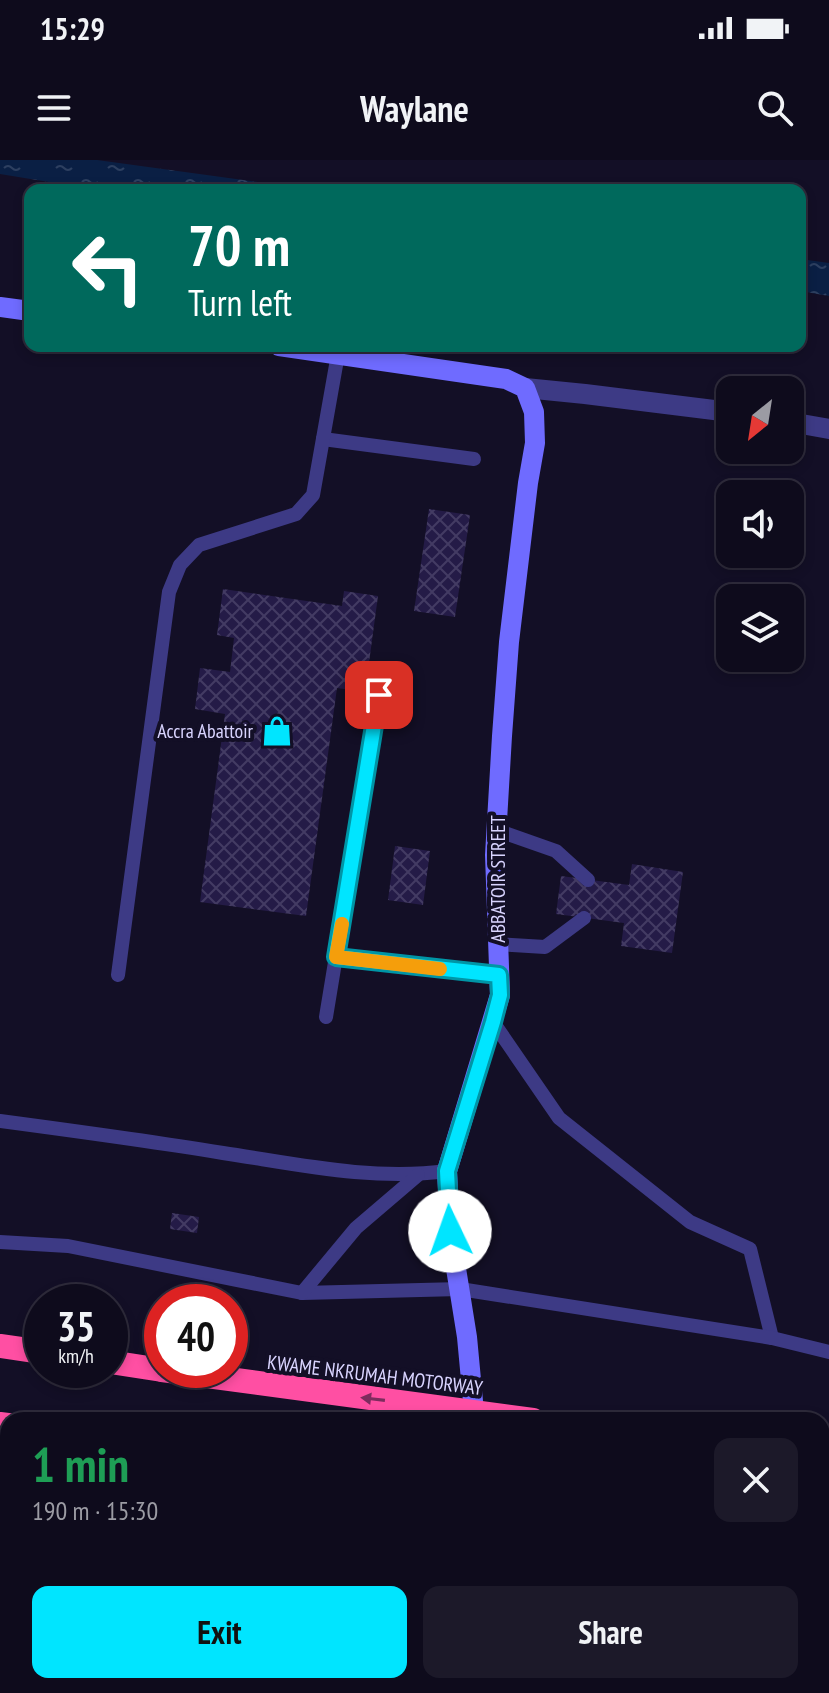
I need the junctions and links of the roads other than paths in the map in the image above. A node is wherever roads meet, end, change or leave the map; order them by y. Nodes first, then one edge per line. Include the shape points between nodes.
1 (0, 307) edge
2 (24, 310) edge
3 (323, 352) edge
4 (338, 354) junction
5 (525, 388) junction
6 (716, 410) edge
7 (804, 425) edge
8 (829, 429) edge
9 (323, 439) junction
10 (474, 459) dead end
11 (379, 695) dead end
12 (496, 830) junction
13 (588, 880) dead end
14 (584, 918) dead end
15 (497, 944) junction
16 (336, 957) junction
17 (118, 975) dead end
18 (499, 975) junction
19 (326, 1017) dead end
20 (493, 1022) junction
21 (0, 1121) edge
22 (447, 1171) junction
23 (418, 1175) junction
24 (0, 1242) edge
25 (460, 1289) junction
26 (302, 1293) junction
27 (772, 1338) junction
28 (0, 1346) edge
29 (24, 1349) edge
30 (829, 1352) edge
31 (248, 1382) edge
32 (474, 1412) joint

1 - 2 street
3 - 4 street
4 - 5 street via 506,379
4 - 9 lane
5 - 6 street
5 - 12 street, ABBATOIR STREET via 534,412 535,443 509,642
7 - 8 street
9 - 10 lane
9 - 17 lane via 313,495 296,514 199,545 180,565 169,592
11 - 16 lane
12 - 13 lane via 556,851
12 - 15 street, ABBATOIR STREET
14 - 15 lane via 545,947
15 - 18 street, ABBATOIR STREET
16 - 18 lane
16 - 19 lane
18 - 20 street, ABBATOIR STREET
20 - 22 street, ABBATOIR STREET
20 - 27 lane via 559,1118 690,1222 750,1249
21 - 23 lane via 342,1171
22 - 23 lane
22 - 25 street, ABBATOIR STREET
23 - 26 lane via 356,1228
24 - 26 lane via 68,1246
25 - 26 lane
25 - 27 lane
25 - 32 street, ABBATOIR STREET
27 - 30 lane
28 - 29 highway
32 -> 31 highway, KWAME NKRUMAH MOTORWAY

